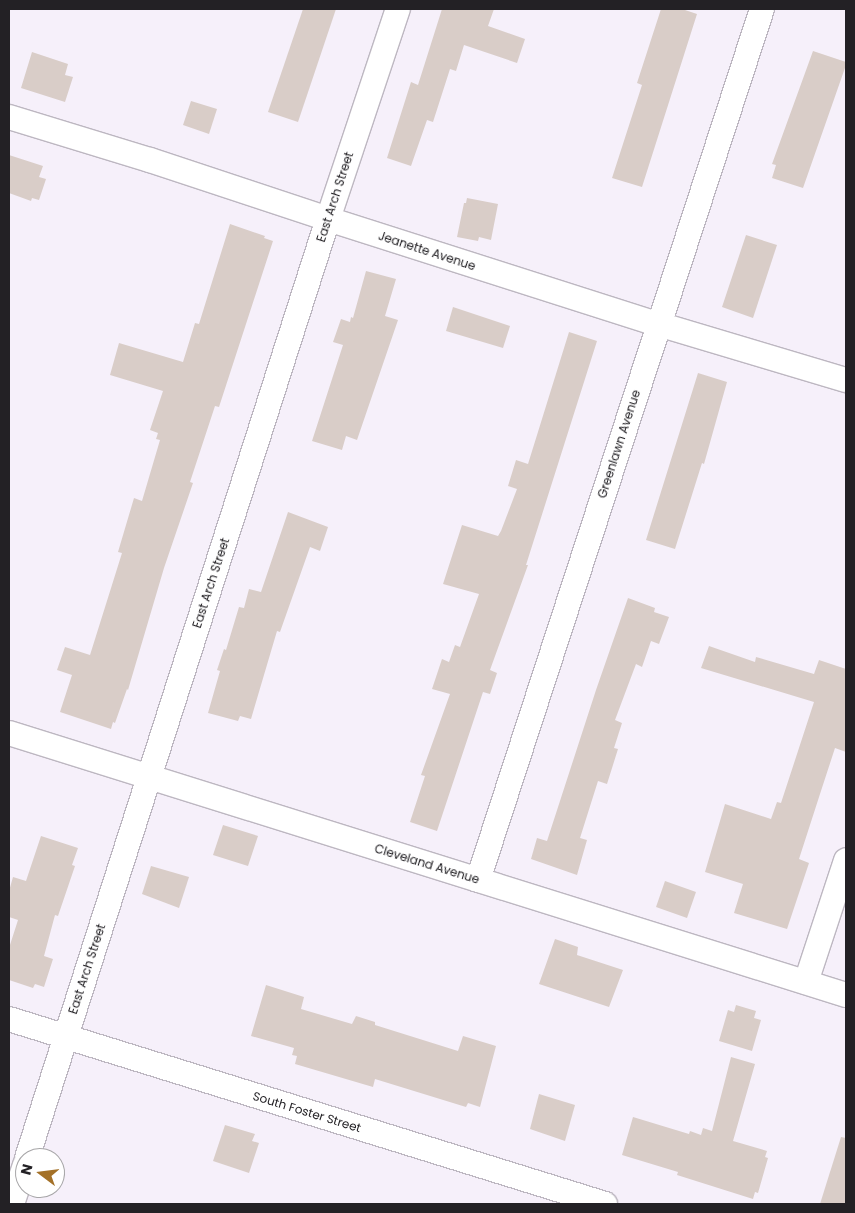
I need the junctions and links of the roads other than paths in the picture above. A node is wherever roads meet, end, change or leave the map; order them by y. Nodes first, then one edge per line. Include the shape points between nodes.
1 (398, 9) edge
2 (762, 9) edge
3 (9, 118) edge
4 (328, 219) junction
5 (658, 324) junction
6 (846, 380) edge
7 (9, 732) edge
8 (148, 777) junction
9 (846, 860) edge
10 (478, 880) junction
11 (806, 982) junction
12 (846, 995) edge
13 (9, 1019) edge
14 (65, 1037) junction
15 (30, 1148) edge
16 (605, 1204) edge

1 - 4 street, East Arch Street
2 - 5 street, Greenlawn Avenue
3 - 4 street, Jeanette Avenue via 150,160
4 - 5 street, Jeanette Avenue
4 - 8 street, East Arch Street
5 - 6 street, Jeanette Avenue
5 - 10 street, Greenlawn Avenue
7 - 8 street, Cleveland Avenue
8 - 10 street, Cleveland Avenue
8 - 14 street, East Arch Street
9 - 11 street
10 - 11 street, Cleveland Avenue
11 - 12 street, Cleveland Avenue
13 - 14 street, South Foster Street
14 - 15 street, East Arch Street
14 - 16 street, South Foster Street

